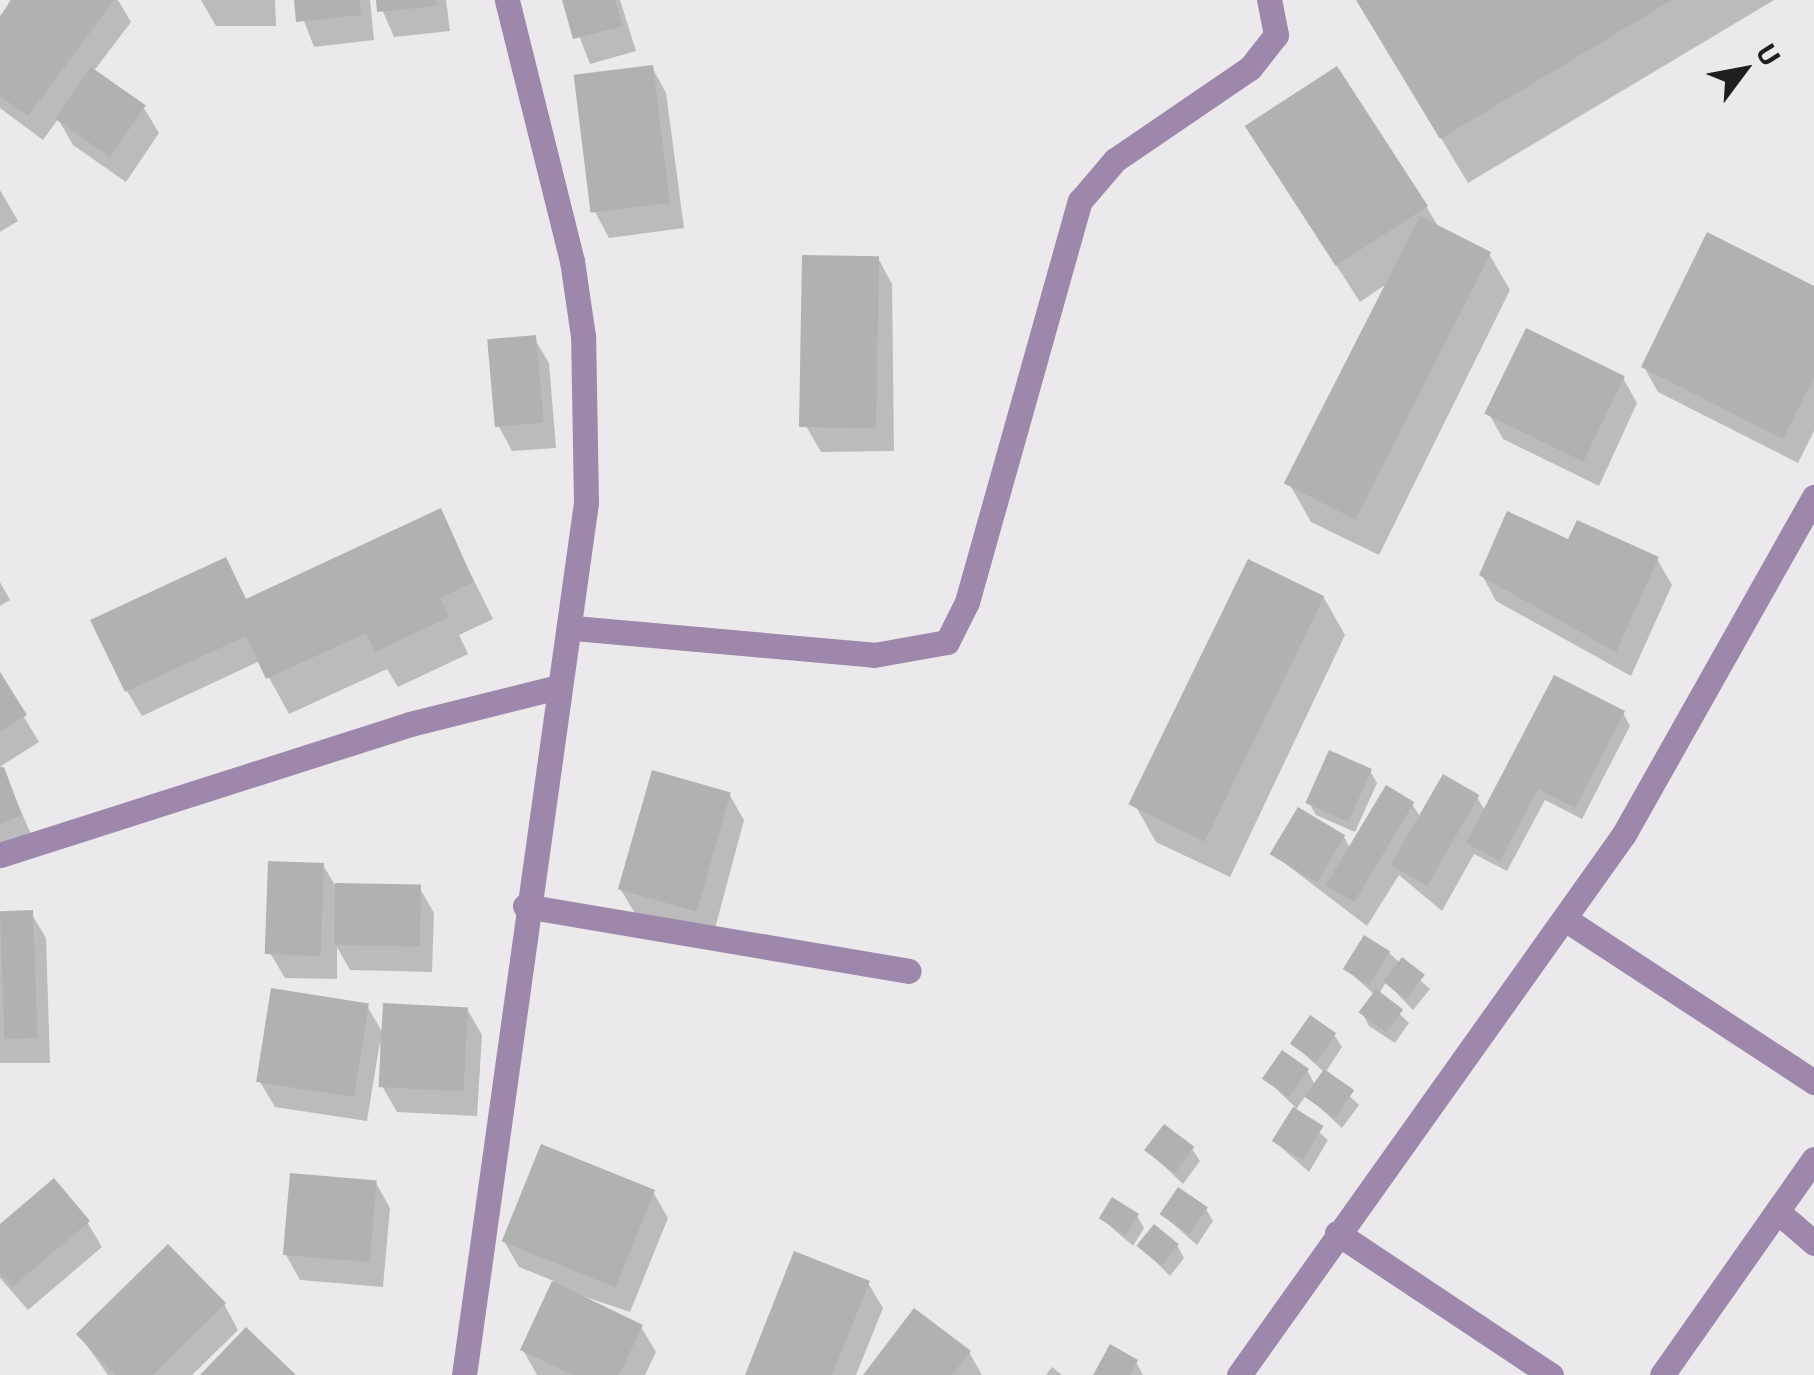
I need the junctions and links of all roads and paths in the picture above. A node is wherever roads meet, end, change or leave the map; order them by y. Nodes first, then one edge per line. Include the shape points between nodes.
1 (508, 0) edge
2 (1269, 0) edge
3 (1814, 497) edge
4 (574, 628) junction
5 (554, 688) junction
6 (0, 855) edge
7 (525, 906) junction
8 (1565, 919) junction
9 (909, 971) dead end
10 (1814, 1082) edge
11 (1814, 1159) edge
12 (1778, 1212) junction
13 (1338, 1233) junction
14 (1814, 1243) edge
15 (464, 1375) edge
16 (1239, 1375) edge
17 (1552, 1375) edge
18 (1662, 1375) edge

1 - 4 street via 584,336 586,502
2 - 4 street via 1276,36 1250,68 1115,160 1080,202 967,602 946,642 874,655
3 - 8 street via 1624,834
4 - 5 street
5 - 6 street via 410,724
5 - 7 street
7 - 9 street
7 - 15 street
8 - 10 street
8 - 13 street
11 - 12 street
12 - 14 street
12 - 18 street
13 - 16 street
13 - 17 street

